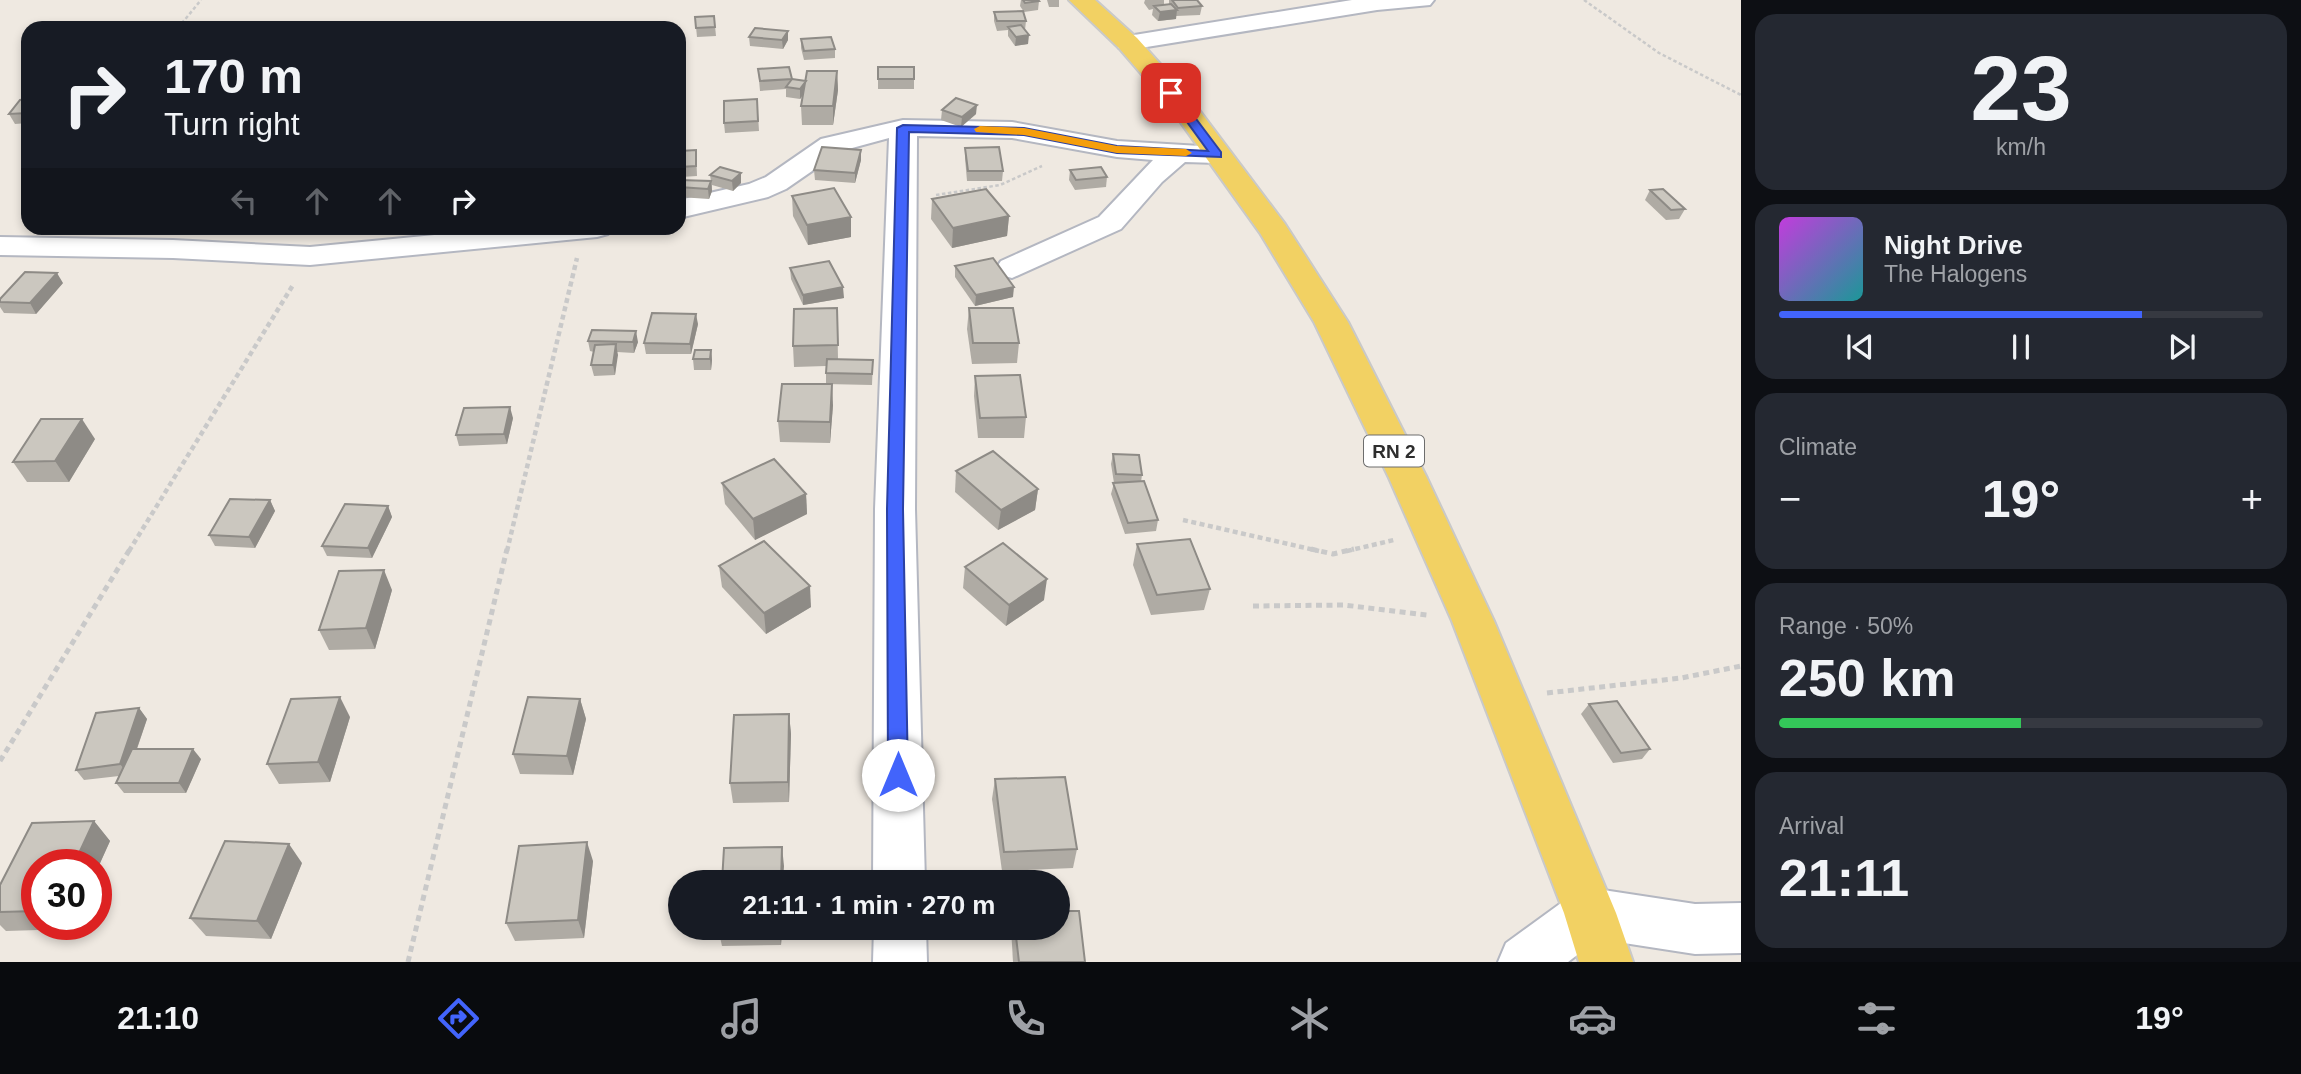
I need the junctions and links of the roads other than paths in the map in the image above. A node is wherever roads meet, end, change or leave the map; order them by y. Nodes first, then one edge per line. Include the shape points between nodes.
1 (1081, 0) edge
2 (1286, 0) edge
3 (1423, 0) edge
4 (1235, 26) junction
5 (1128, 43) junction
6 (903, 128) junction
7 (1179, 152) junction
8 (1217, 155) junction
9 (686, 207) edge
10 (529, 235) edge
11 (0, 246) edge
12 (1012, 268) dead end
13 (900, 870) edge
14 (1590, 913) junction
15 (1741, 928) edge
16 (900, 940) edge
17 (900, 962) edge
18 (1525, 962) edge
19 (1606, 962) edge

1 - 5 main road, RN 2
2 - 4 street
3 - 4 street
4 - 5 street
5 - 8 main road, RN 2 via 1178,100
6 - 7 street via 1024,131 1117,149
6 - 9 street via 831,145 758,191
6 - 13 street via 895,509
7 - 8 street
7 - 12 street via 1110,223
8 - 14 main road, RN 2 via 1331,322 1473,621
10 - 11 street via 310,256
14 - 15 street via 1695,929
14 - 18 street
14 - 19 main road, RN 2
16 - 17 street

